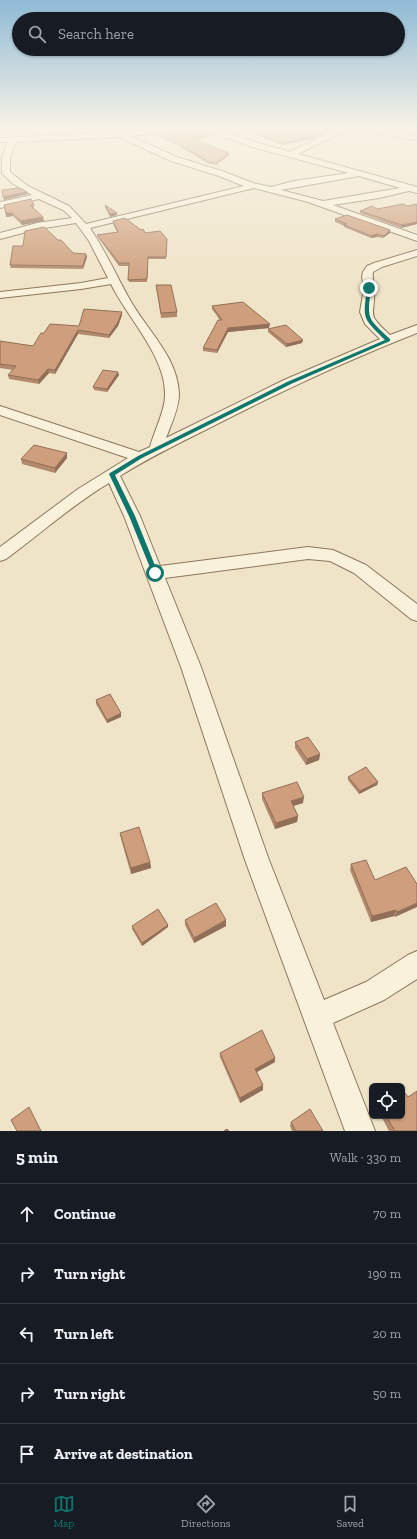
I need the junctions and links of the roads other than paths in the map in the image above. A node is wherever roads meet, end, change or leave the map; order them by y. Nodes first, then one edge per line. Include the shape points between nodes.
1 (15, 181) edge
2 (240, 181) edge
3 (314, 181) edge
4 (386, 181) edge
5 (19, 184) junction
6 (6, 186) dead end
7 (254, 186) junction
8 (413, 189) edge
9 (270, 190) junction
10 (39, 196) junction
11 (324, 204) junction
12 (0, 205) edge
13 (81, 223) junction
14 (0, 236) edge
15 (417, 238) edge
16 (417, 253) edge
17 (115, 280) junction
18 (0, 295) edge
19 (417, 329) edge
20 (388, 340) junction
21 (0, 410) edge
22 (14, 415) junction
23 (0, 420) edge
24 (156, 449) junction
25 (140, 457) junction
26 (112, 474) junction
27 (0, 555) edge
28 (155, 573) junction
29 (417, 614) edge
30 (417, 964) edge
31 (316, 1017) junction
32 (360, 1131) edge

1 - 5 street
2 - 7 street
3 - 9 street
4 - 8 street
5 - 6 street
5 - 10 street
7 - 9 street
7 - 13 street
8 - 11 street
9 - 11 street
10 - 12 street
10 - 13 street via 70,211
11 - 15 street
13 - 14 street via 37,226
13 - 17 street
16 - 20 street via 378,265 368,272 369,300 366,312 369,322
17 - 18 street
17 - 24 street via 122,296 157,348 168,370 172,395
19 - 20 street
20 - 24 street via 289,383
21 - 22 street
22 - 23 street
22 - 25 street
24 - 25 street
25 - 26 street
26 - 27 street via 83,492
26 - 28 street
28 - 29 street via 308,553 333,556 360,569
28 - 31 street
30 - 31 street via 375,991
31 - 32 street

